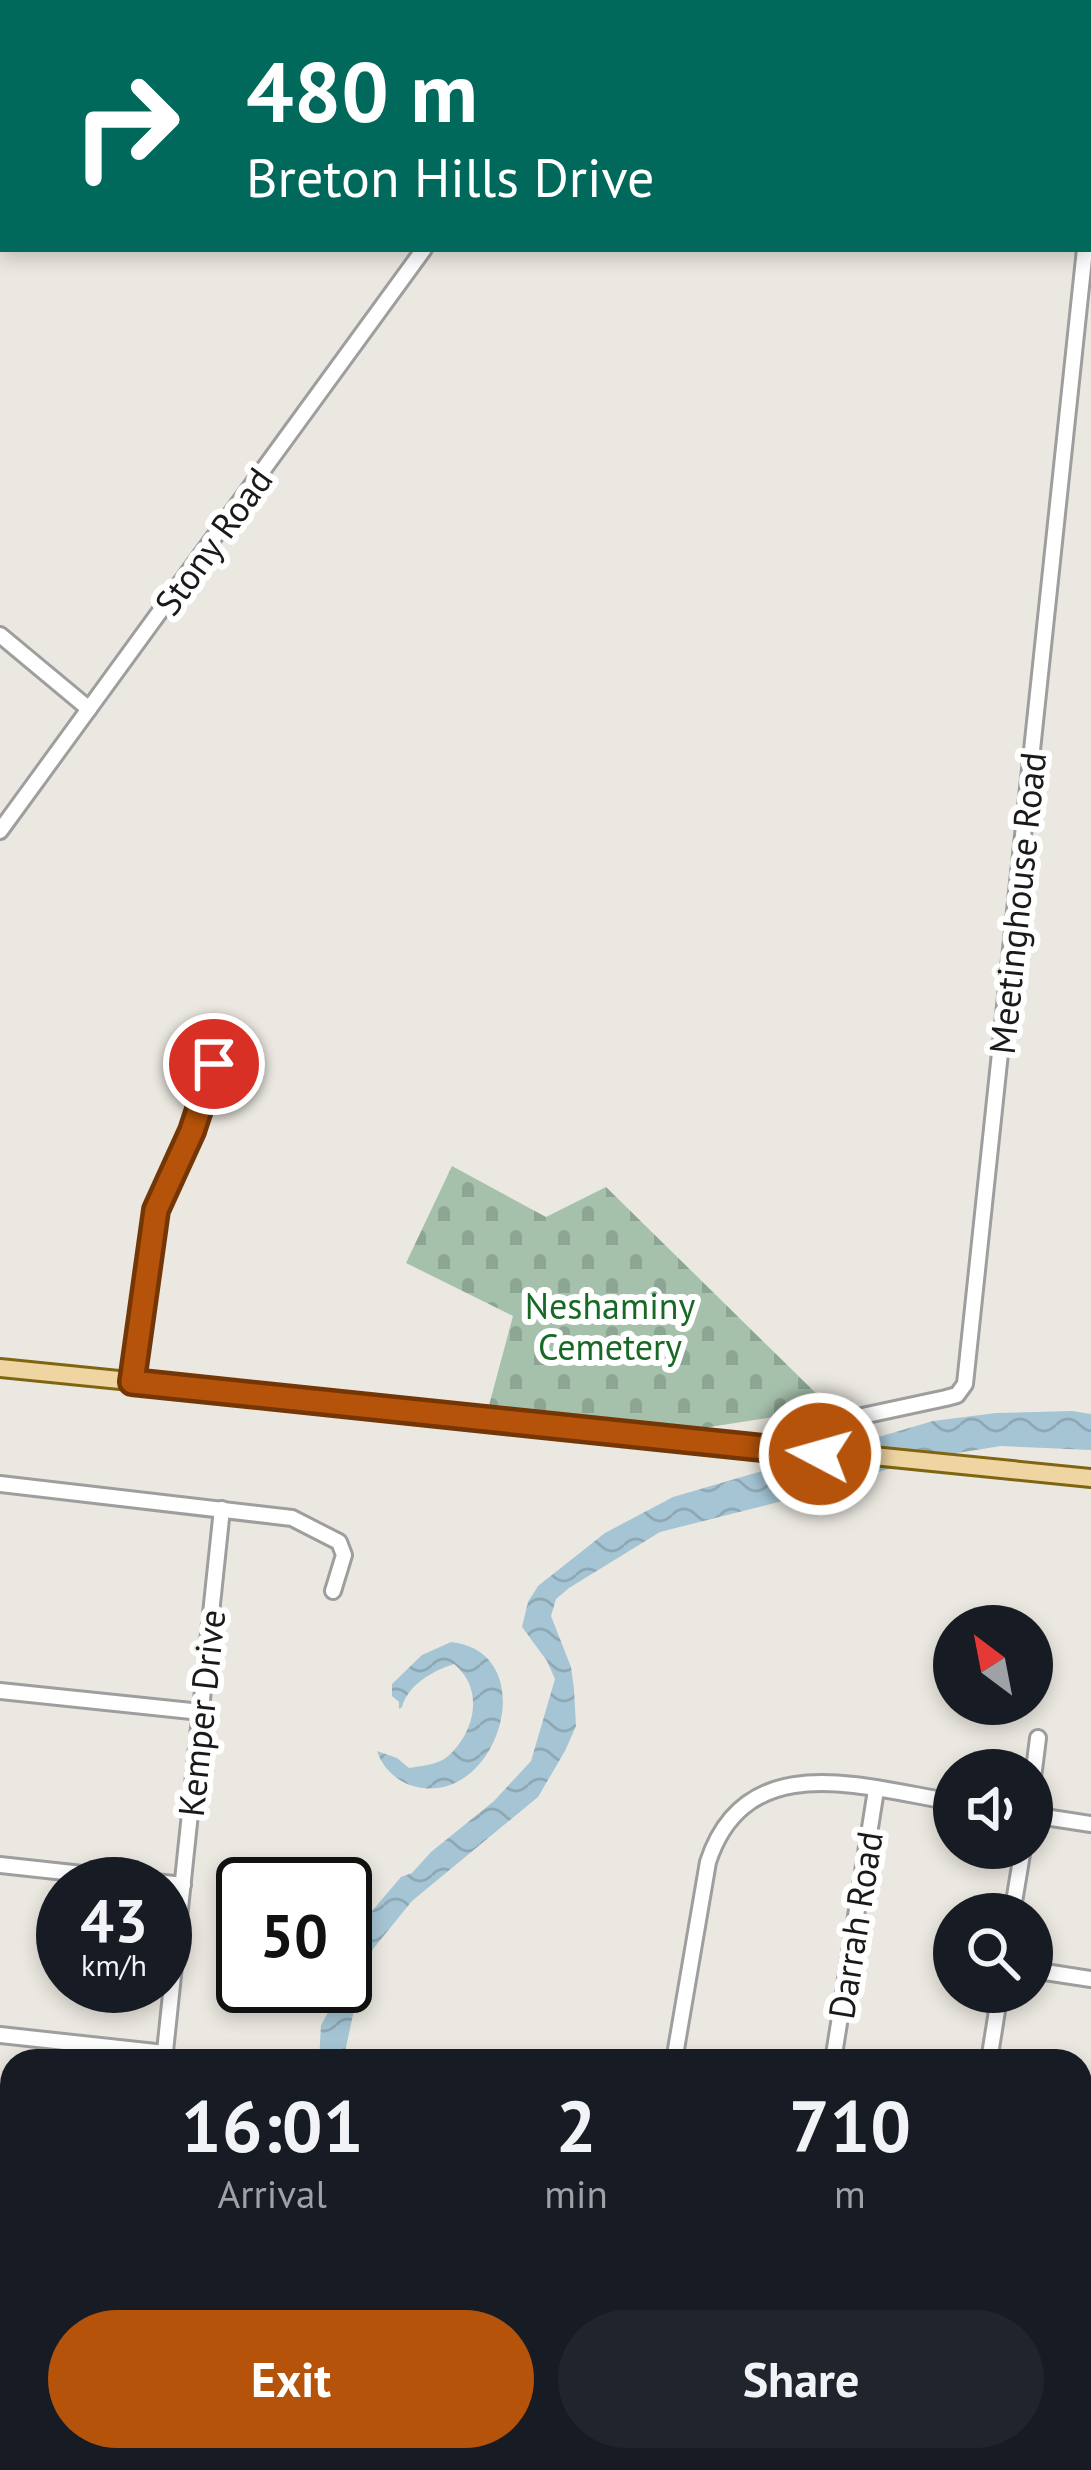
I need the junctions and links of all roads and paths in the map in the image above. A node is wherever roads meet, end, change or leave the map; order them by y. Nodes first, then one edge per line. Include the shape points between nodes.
1 (422, 252) edge
2 (1085, 252) edge
3 (0, 634) edge
4 (89, 709) junction
5 (0, 831) edge
6 (214, 1064) dead end
7 (0, 1368) edge
8 (132, 1382) junction
9 (821, 1454) junction
10 (1091, 1478) edge
11 (0, 1484) edge
12 (222, 1509) junction
13 (333, 1591) dead end
14 (0, 1691) edge
15 (201, 1712) junction
16 (1039, 1738) dead end
17 (1037, 1749) edge
18 (876, 1790) junction
19 (933, 1799) edge
20 (1053, 1818) edge
21 (1091, 1824) edge
22 (186, 1857) edge
23 (0, 1865) edge
24 (36, 1869) edge
25 (1053, 1973) edge
26 (1091, 1979) edge
27 (169, 2013) edge
28 (997, 2013) edge
29 (0, 2035) edge
30 (104, 2049) edge
31 (165, 2049) edge
32 (676, 2049) edge
33 (835, 2049) edge
34 (991, 2049) edge

1 - 4 street, Stony Road
2 - 9 street, Meetinghouse Road via 965,1384 957,1395 839,1421
3 - 4 street
4 - 5 street, Stony Road
6 - 8 street via 156,1210
7 - 8 main road
8 - 9 main road
9 - 10 main road
11 - 12 street
12 - 13 street via 292,1518 334,1536 344,1555
12 - 15 street, Kemper Drive
14 - 15 street
15 - 22 street, Kemper Drive
16 - 17 street
18 - 19 street
18 - 32 street via 789,1784 756,1798 727,1824 708,1862
18 - 33 street, Darrah Road
20 - 21 street
23 - 24 street
25 - 26 street
27 - 31 street, Kemper Drive
28 - 34 street
29 - 30 street

